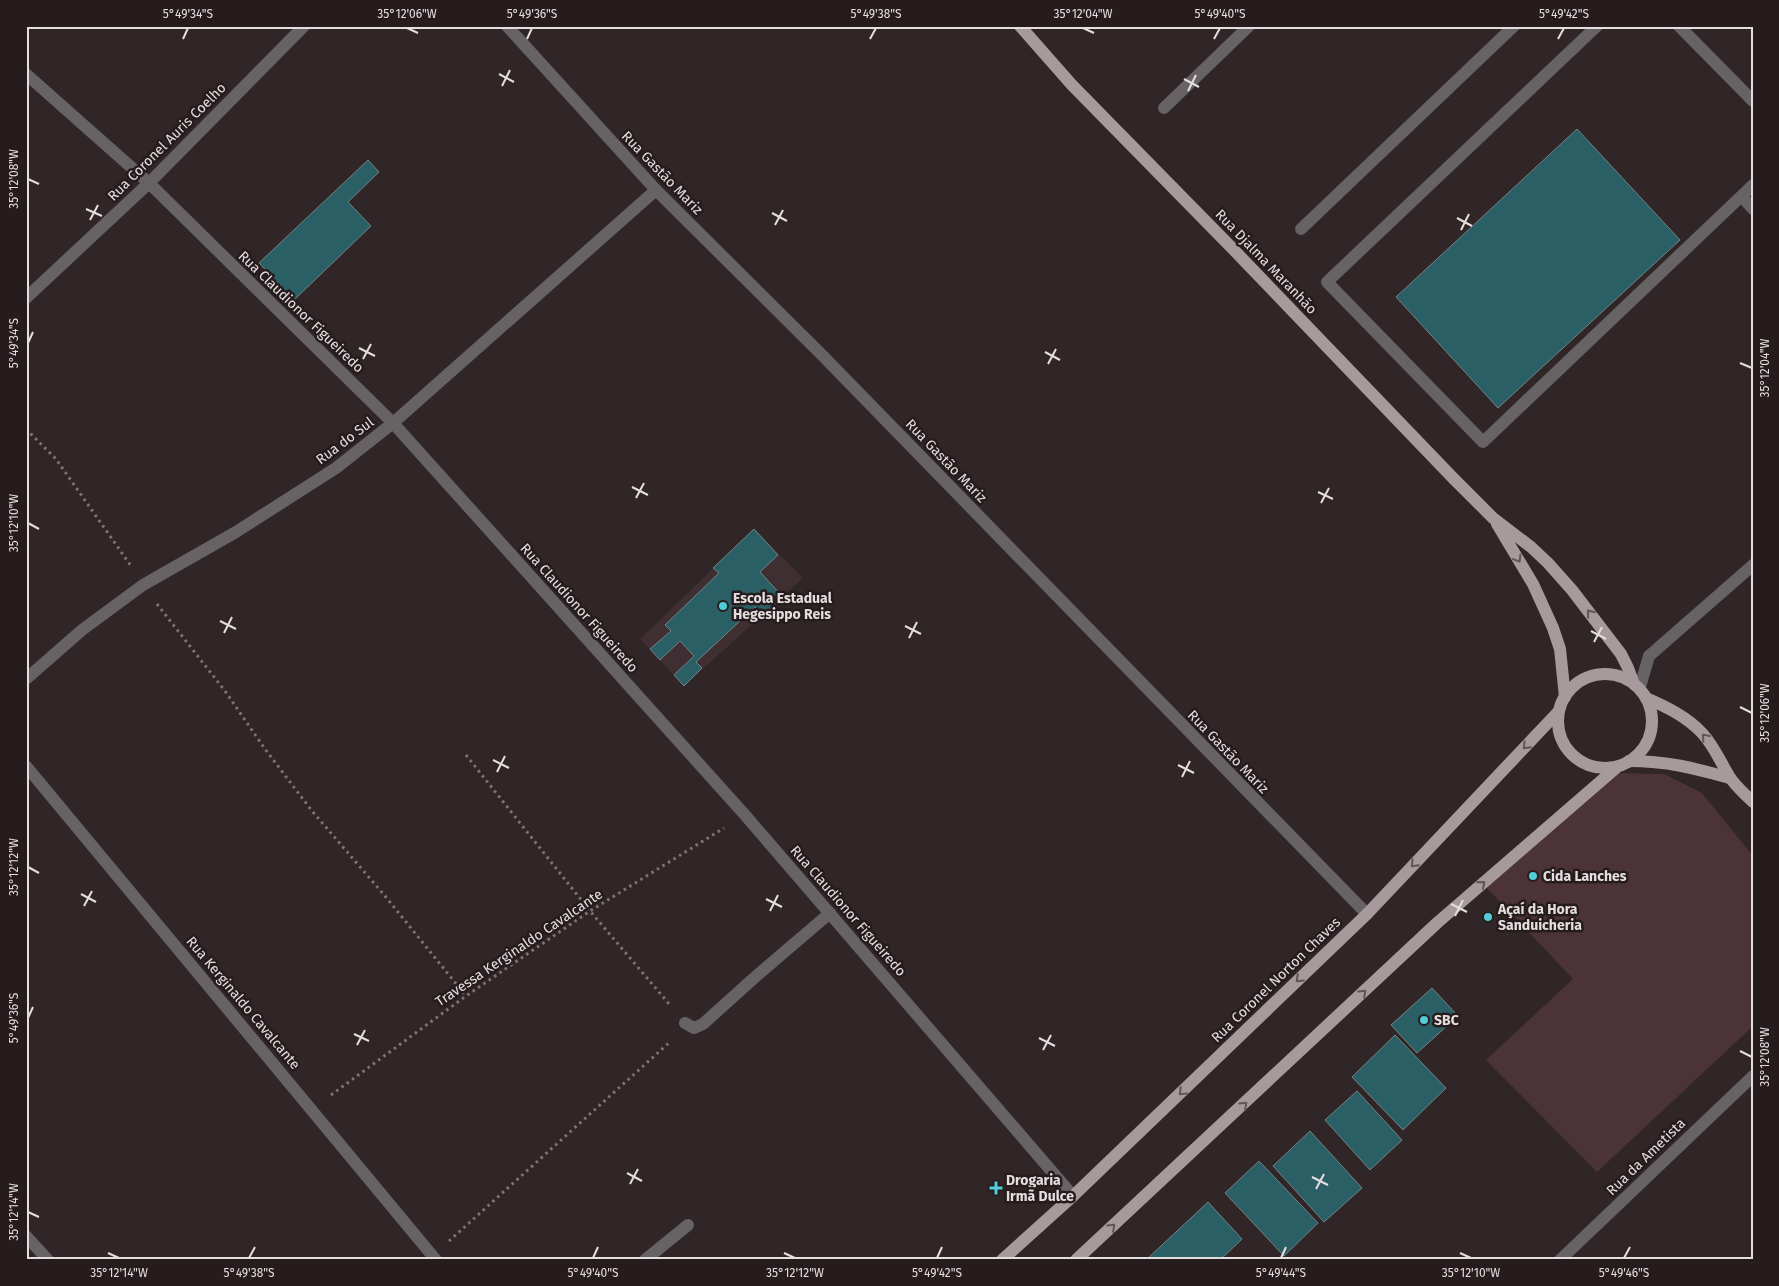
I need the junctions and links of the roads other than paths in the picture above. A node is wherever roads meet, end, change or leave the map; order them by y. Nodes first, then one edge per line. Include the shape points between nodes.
1 (304, 26) edge
2 (507, 26) edge
3 (1020, 26) edge
4 (1249, 26) edge
5 (1514, 26) edge
6 (1597, 26) edge
7 (1680, 26) edge
8 (26, 74) edge
9 (1753, 101) edge
10 (1164, 108) dead end
11 (149, 183) junction
12 (1753, 185) edge
13 (656, 190) junction
14 (1742, 197) junction
15 (1753, 209) edge
16 (1301, 229) dead end
17 (26, 298) edge
18 (393, 423) junction
19 (1493, 518) junction
20 (1753, 565) edge
21 (26, 679) edge
22 (1640, 690) junction
23 (1565, 696) junction
24 (1559, 711) junction
25 (1629, 762) junction
26 (26, 766) edge
27 (1616, 768) junction
28 (1730, 778) junction
29 (1753, 802) edge
30 (830, 913) junction
31 (1367, 914) junction
32 (686, 1024) road end
33 (1753, 1076) edge
34 (1073, 1196) junction
35 (688, 1225) dead end
36 (26, 1236) edge
37 (434, 1257) edge
38 (48, 1260) edge
39 (645, 1260) edge
40 (1002, 1260) edge
41 (1076, 1260) edge
42 (1560, 1260) edge

1 - 11 street, Rua Coronel Auris Coelho
2 - 13 street, Rua Gastão Mariz
3 - 19 main road, Rua Djalma Maranhão via 1072,85
4 - 10 street
5 - 16 street
6 - 14 street via 1327,282 1483,442
7 - 9 street
8 - 11 street, Rua Claudionor Figueiredo
11 - 17 street, Rua Coronel Auris Coelho
11 - 18 street, Rua Claudionor Figueiredo
12 - 14 street
13 - 18 street, Rua do Sul
13 - 31 street, Rua Gastão Mariz via 829,362
14 - 15 street
18 - 21 street, Rua do Sul via 336,468 236,532 143,585 82,630
18 - 30 street, Rua Claudionor Figueiredo
22 -> 19 main road, Rua Djalma Maranhão via 1621,654 1572,590 1531,547
19 -> 23 main road, Rua Djalma Maranhão via 1533,584 1552,628 1560,649
20 - 22 street via 1649,656
22 - 23 main road via 1625,678 1597,675 1578,682
22 - 25 main road via 1650,710 1652,725 1649,739 1641,752
28 -> 22 main road via 1702,733
23 - 24 main road
24 - 27 main road via 1559,732 1572,755 1584,764
24 -> 31 main road, Rua Coronel Norton Chaves
25 - 27 main road
25 - 28 main road via 1676,764
26 - 37 street, Rua Kerginaldo Cavalcante
41 -> 27 main road via 1437,923
28 - 29 main road
30 - 32 street via 702,1024 694,1028
30 - 34 street, Rua Claudionor Figueiredo
31 -> 34 main road, Rua Coronel Norton Chaves
33 - 42 street, Rua da Ametista
34 - 40 main road, Rua Coronel Norton Chaves
35 - 39 street
36 - 38 street

